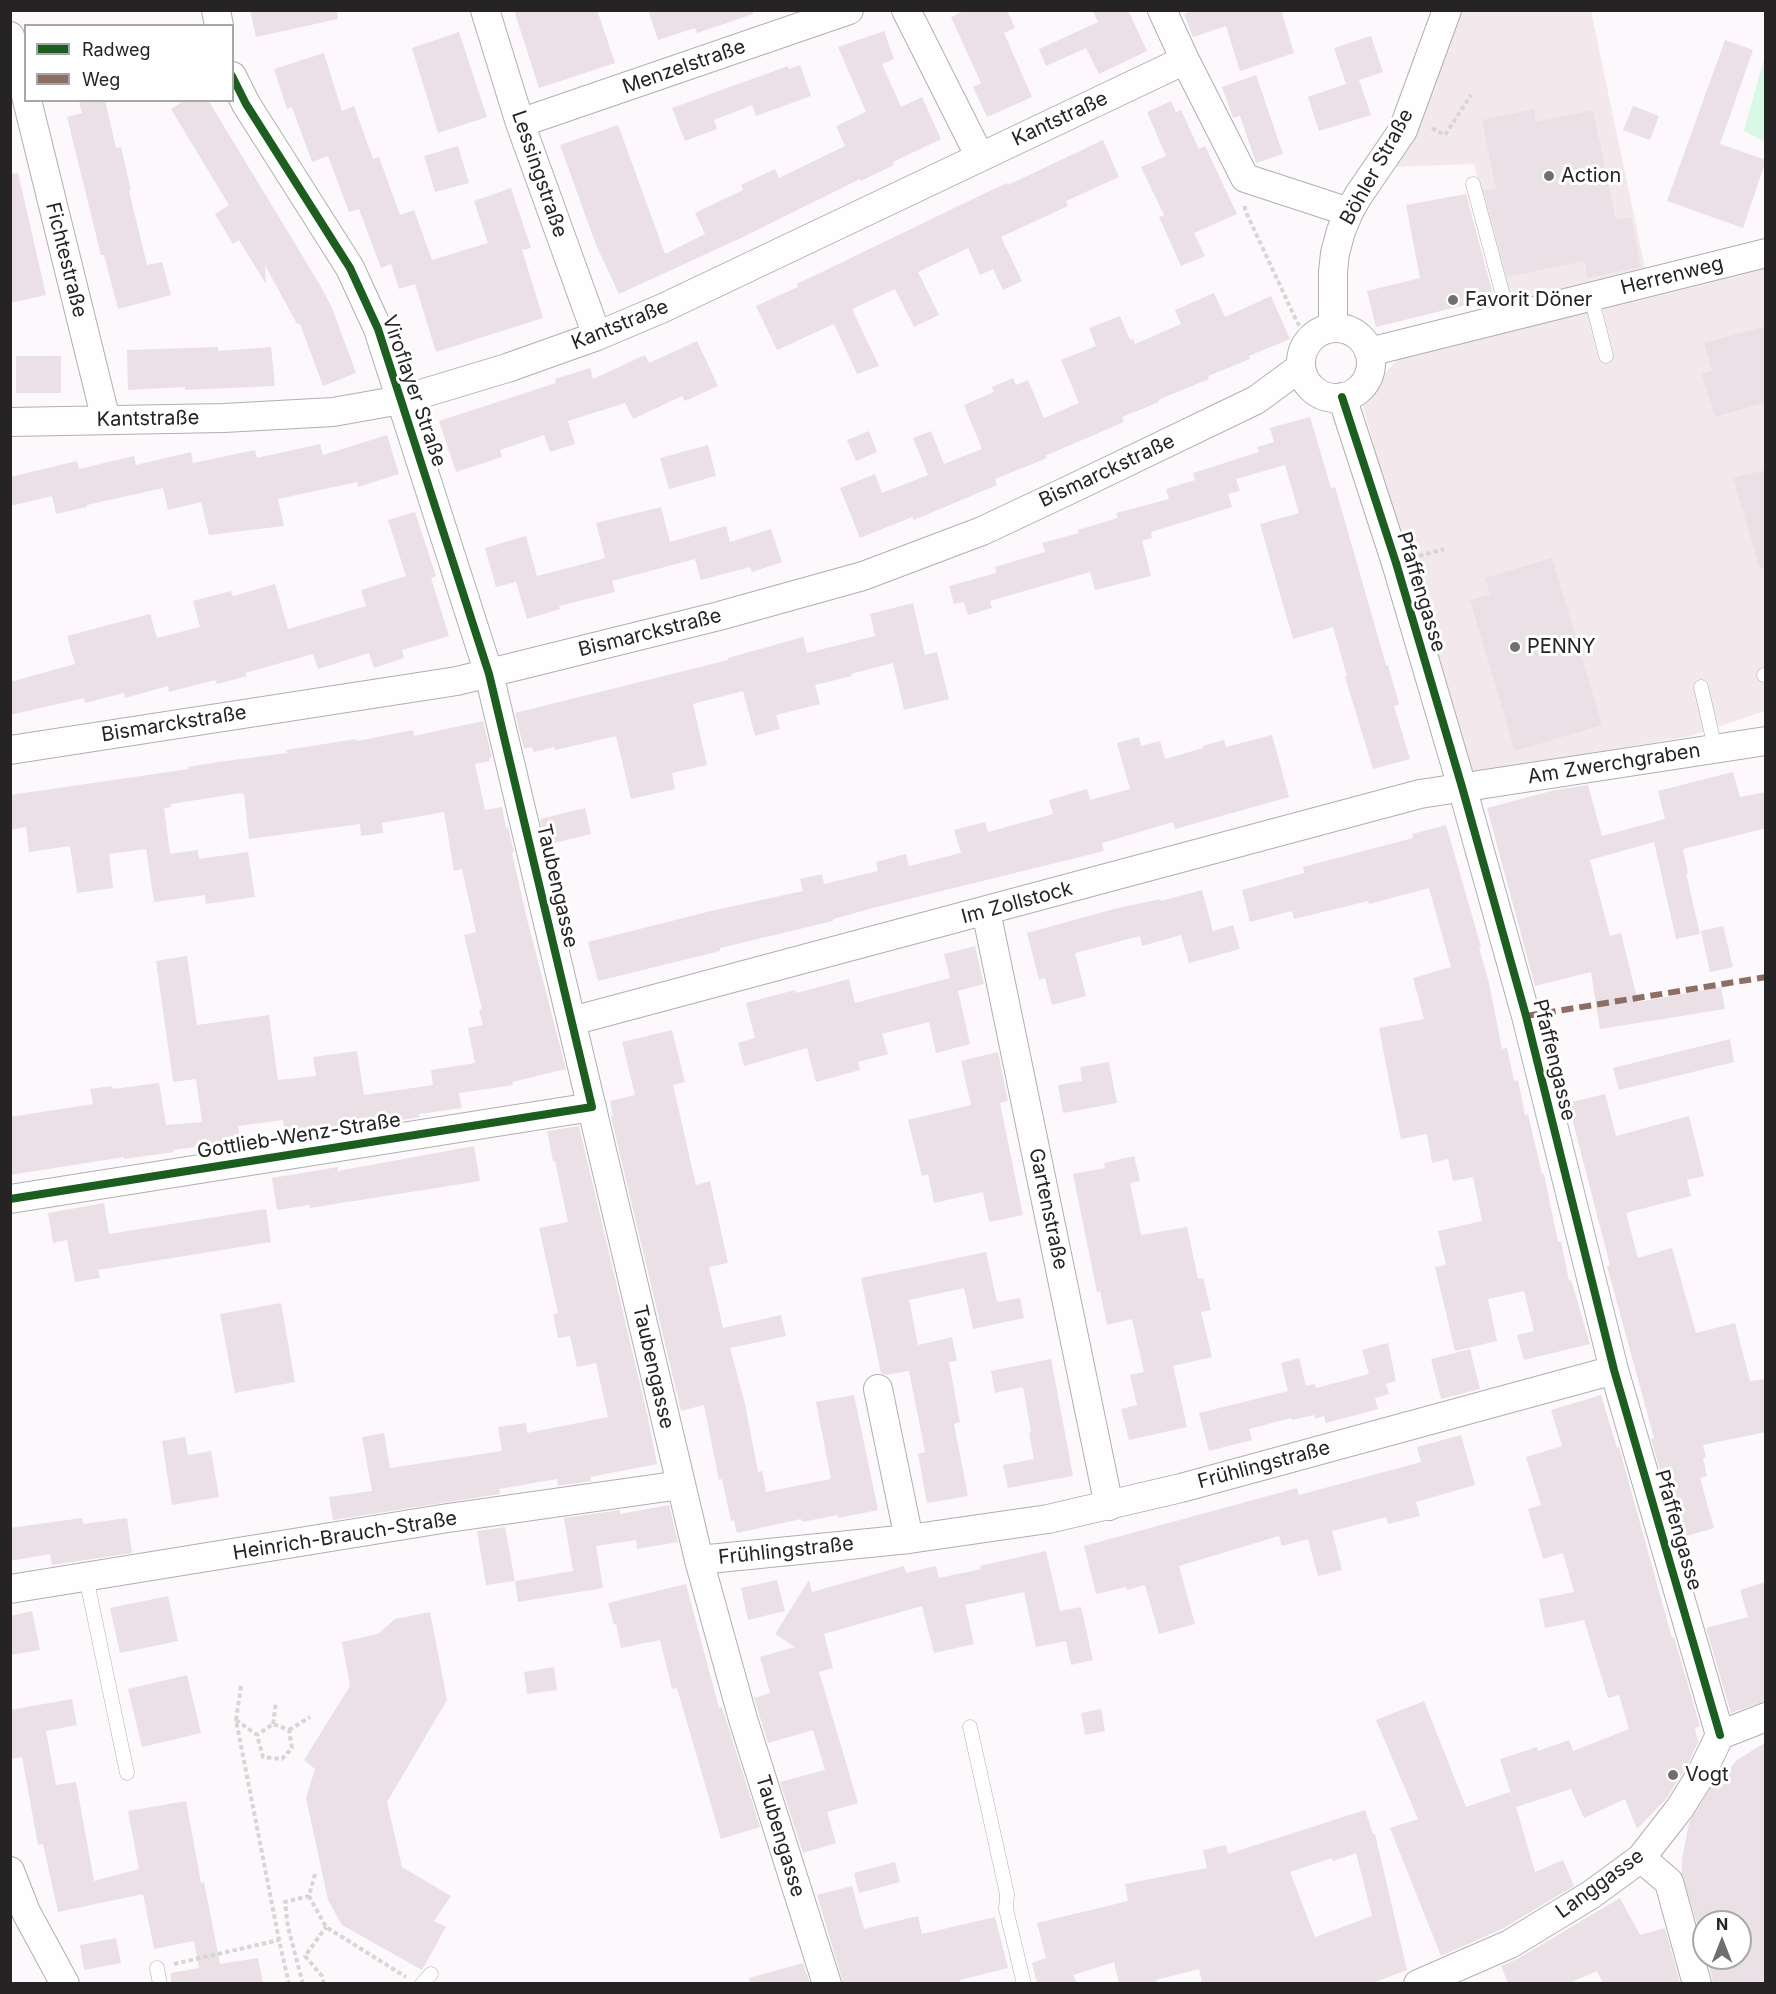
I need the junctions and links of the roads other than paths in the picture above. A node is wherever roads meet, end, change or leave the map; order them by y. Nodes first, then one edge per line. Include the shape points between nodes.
1 (485, 10) edge
2 (849, 10) edge
3 (906, 10) edge
4 (1162, 10) edge
5 (1447, 10) edge
6 (10, 36) edge
7 (1185, 60) junction
8 (234, 80) edge
9 (24, 90) edge
10 (27, 102) edge
11 (520, 123) junction
12 (980, 157) junction
13 (1473, 184) dead end
14 (1349, 212) junction
15 (1766, 253) edge
16 (1591, 296) junction
17 (1509, 318) junction
18 (1321, 334) junction
19 (597, 336) junction
20 (1370, 352) junction
21 (1606, 356) dead end
22 (1307, 378) junction
23 (1342, 397) junction
24 (401, 400) junction
25 (106, 420) junction
26 (10, 422) edge
27 (489, 674) junction
28 (1701, 687) dead end
29 (1766, 741) edge
30 (1715, 748) junction
31 (10, 750) edge
32 (1462, 787) junction
33 (987, 911) junction
34 (572, 1022) junction
35 (592, 1107) junction
36 (10, 1199) edge
37 (1614, 1370) junction
38 (878, 1389) dead end
39 (681, 1485) junction
40 (1109, 1506) junction
41 (909, 1539) junction
42 (699, 1560) junction
43 (86, 1577) junction
44 (10, 1589) edge
45 (1766, 1717) edge
46 (970, 1727) dead end
47 (1720, 1735) junction
48 (127, 1773) dead end
49 (1641, 1858) junction
50 (10, 1872) edge
51 (157, 1968) road end
52 (65, 1983) edge
53 (160, 1983) edge
54 (827, 1983) edge
55 (1024, 1983) edge
56 (1418, 1983) edge
57 (1697, 1983) edge

1 - 11 street, Lessingstraße
2 - 11 street, Menzelstraße
3 - 12 street
4 - 7 street
5 - 14 street, Böhler Straße via 1403,130
6 - 9 street, Fichtestraße
7 - 12 street, Kantstraße
7 - 14 street via 1245,178
8 - 24 street, Viroflayer Straße via 350,268 378,329
10 - 25 street, Fichtestraße
11 - 19 street, Lessingstraße
12 - 19 street, Kantstraße
13 - 17 lane
14 - 18 street, Böhler Straße via 1335,253 1332,291
15 - 16 street, Herrenweg
16 - 17 street, Herrenweg
16 - 21 lane
17 - 20 street, Herrenweg
18 - 20 street via 1345,329 1356,334
18 - 22 street, Böhler Straße via 1301,357
19 - 24 street, Kantstraße
20 - 23 street via 1369,376 1353,393
22 - 23 street via 1326,397
22 - 27 street, Bismarckstraße via 982,531 863,576
23 - 32 street, Pfaffengasse
24 - 25 street, Kantstraße via 333,412
24 - 27 street, Viroflayer Straße
25 - 26 street, Kantstraße
27 - 31 street, Bismarckstraße
27 - 34 street, Taubengasse
28 - 30 lane
29 - 30 street, Am Zwerchgraben
30 - 32 street, Am Zwerchgraben
32 - 33 street, Im Zollstock via 1379,804
32 - 37 street, Pfaffengasse via 1526,1016
33 - 34 street, Im Zollstock
33 - 40 street, Gartenstraße
34 - 35 street, Taubengasse
35 - 36 street, Gottlieb-Wenz-Straße
35 - 39 street, Taubengasse
37 - 40 street, Frühlingstraße
37 - 47 street, Pfaffengasse
38 - 41 street
39 - 42 street, Taubengasse
39 - 43 street, Heinrich-Brauch-Straße
40 - 41 street, Frühlingstraße
41 - 42 street, Frühlingstraße
42 - 54 street, Taubengasse via 740,1708
43 - 44 street, Heinrich-Brauch-Straße
43 - 48 lane
45 - 47 street
46 - 55 lane
47 - 49 street, Langgasse via 1680,1808
49 - 56 street, Langgasse via 1592,1894 1510,1944
49 - 57 street via 1669,1882
50 - 52 street via 26,1912
51 - 53 lane

